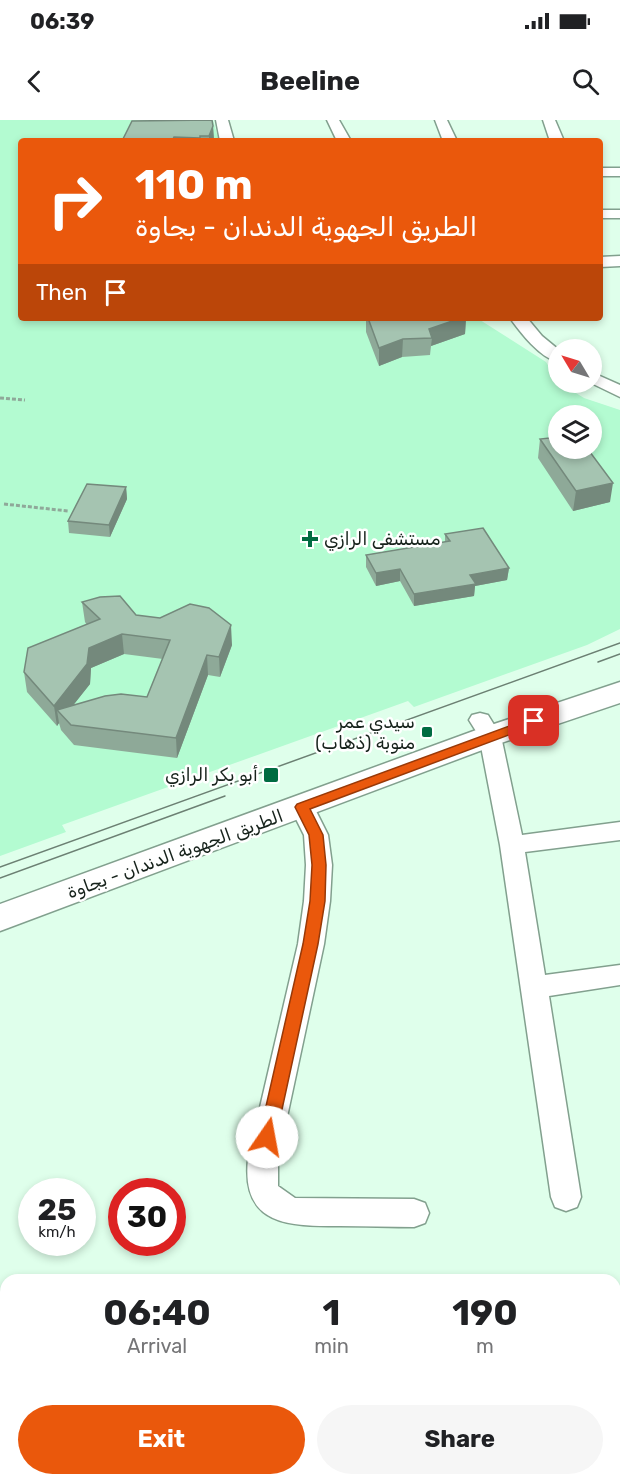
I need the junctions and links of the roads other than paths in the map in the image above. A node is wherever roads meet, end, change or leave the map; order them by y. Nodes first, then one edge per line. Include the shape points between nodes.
1 (222, 120) edge
2 (333, 120) edge
3 (441, 120) edge
4 (549, 120) edge
5 (226, 138) edge
6 (342, 138) edge
7 (449, 138) edge
8 (556, 138) edge
9 (603, 172) edge
10 (620, 172) edge
11 (603, 214) edge
12 (620, 214) edge
13 (620, 261) edge
14 (603, 262) edge
15 (521, 321) edge
16 (548, 349) edge
17 (602, 383) edge
18 (620, 392) edge
19 (620, 672) edge
20 (620, 692) edge
21 (485, 728) junction
22 (302, 807) junction
23 (620, 831) edge
24 (512, 845) junction
25 (0, 896) edge
26 (0, 918) edge
27 (620, 975) edge
28 (535, 987) junction
29 (566, 1197) dead end
30 (414, 1213) dead end

1 - 5 street
2 - 6 street
3 - 7 street
4 - 8 street
9 - 10 street
11 - 12 street
13 - 14 street
15 - 16 street
17 - 18 street
19 - 21 main road, الطريق الجهوية الدندان - بجاوة via 564,687
20 - 21 main road, الطريق الجهوية الدندان - بجاوة
21 - 22 main road, الطريق الجهوية الدندان - بجاوة
21 - 24 street
21 - 25 main road, الطريق الجهوية الدندان - بجاوة
22 - 26 main road, الطريق الجهوية الدندان - بجاوة
22 - 30 street via 316,835 318,901 263,1158 262,1188 280,1208 295,1212
23 - 24 street
24 - 28 street
27 - 28 street
28 - 29 street

